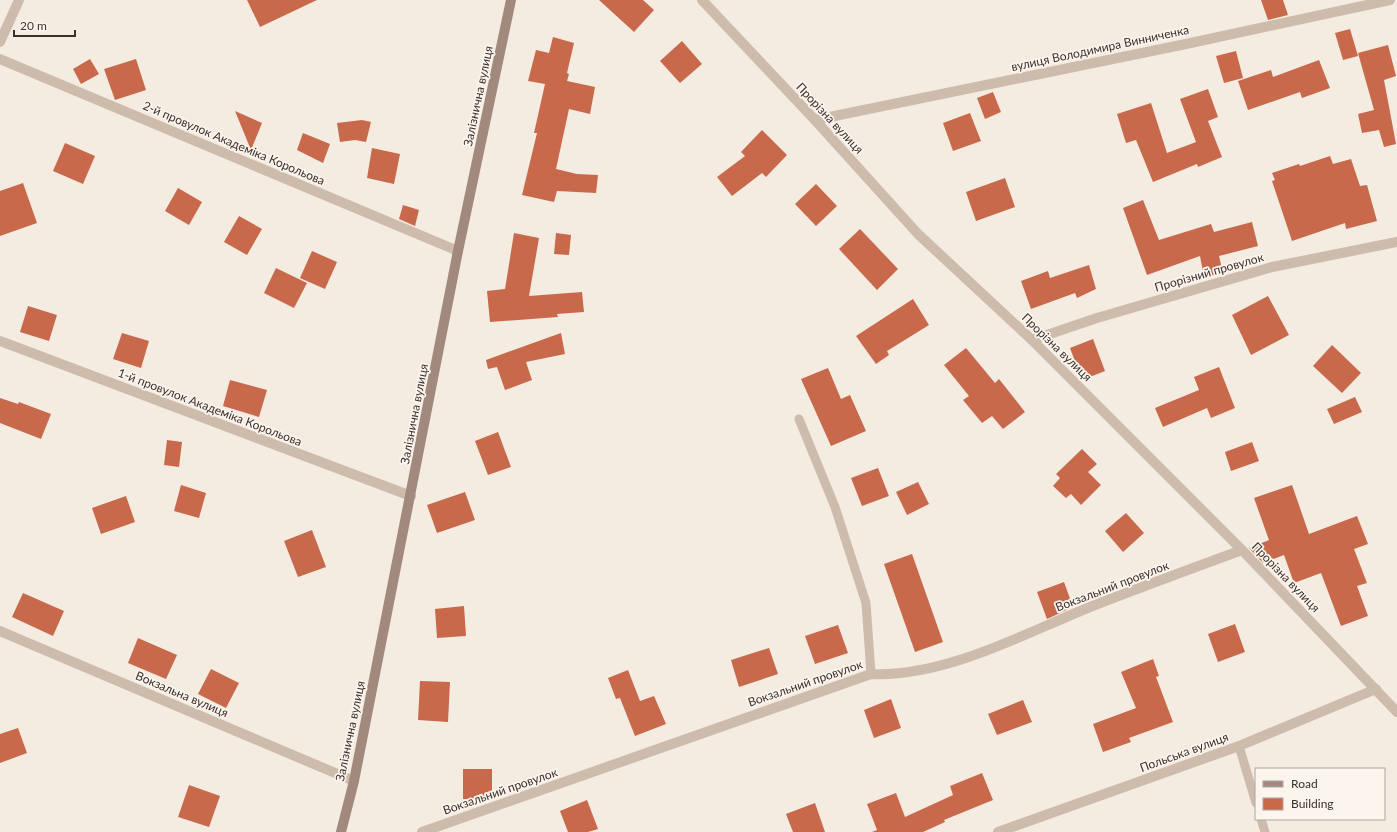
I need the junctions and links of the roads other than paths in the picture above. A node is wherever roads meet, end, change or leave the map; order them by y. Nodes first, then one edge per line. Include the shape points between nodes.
1 (19, 0) edge
2 (511, 0) edge
3 (702, 0) edge
4 (1390, 0) edge
5 (0, 42) edge
6 (0, 59) edge
7 (815, 120) junction
8 (1397, 242) edge
9 (458, 250) junction
10 (1032, 340) junction
11 (0, 341) edge
12 (799, 419) dead end
13 (411, 496) junction
14 (1242, 550) junction
15 (0, 632) edge
16 (871, 674) junction
17 (1376, 689) junction
18 (1397, 712) edge
19 (1239, 746) junction
20 (354, 781) junction
21 (1255, 800) edge
22 (1261, 820) edge
23 (340, 832) edge
24 (422, 832) edge
25 (998, 832) edge
26 (1265, 832) edge

1 - 5 street
2 - 9 street, Залізнична вулиця
3 - 7 street, Прорізна вулиця
4 - 7 street, вулиця Володимира Винниченка
6 - 9 street, 2-й провулок Академіка Корольова
7 - 10 street, Прорізна вулиця via 918,234
8 - 10 street, Прорізний провулок via 1272,267
9 - 13 street, Залізнична вулиця
10 - 14 street, Прорізна вулиця
11 - 13 street, 1-й провулок Академіка Корольова
12 - 16 lane via 835,507 866,603
13 - 20 street, Залізнична вулиця
14 - 16 street, Вокзальний провулок via 955,662 890,675
14 - 17 street, Прорізна вулиця
15 - 20 street, Вокзальна вулиця
16 - 24 street, Вокзальний провулок
17 - 18 street, Прорізна вулиця
17 - 19 street, Польська вулиця
19 - 21 lane
19 - 25 street, Польська вулиця
20 - 23 street, Залізнична вулиця
22 - 26 lane

